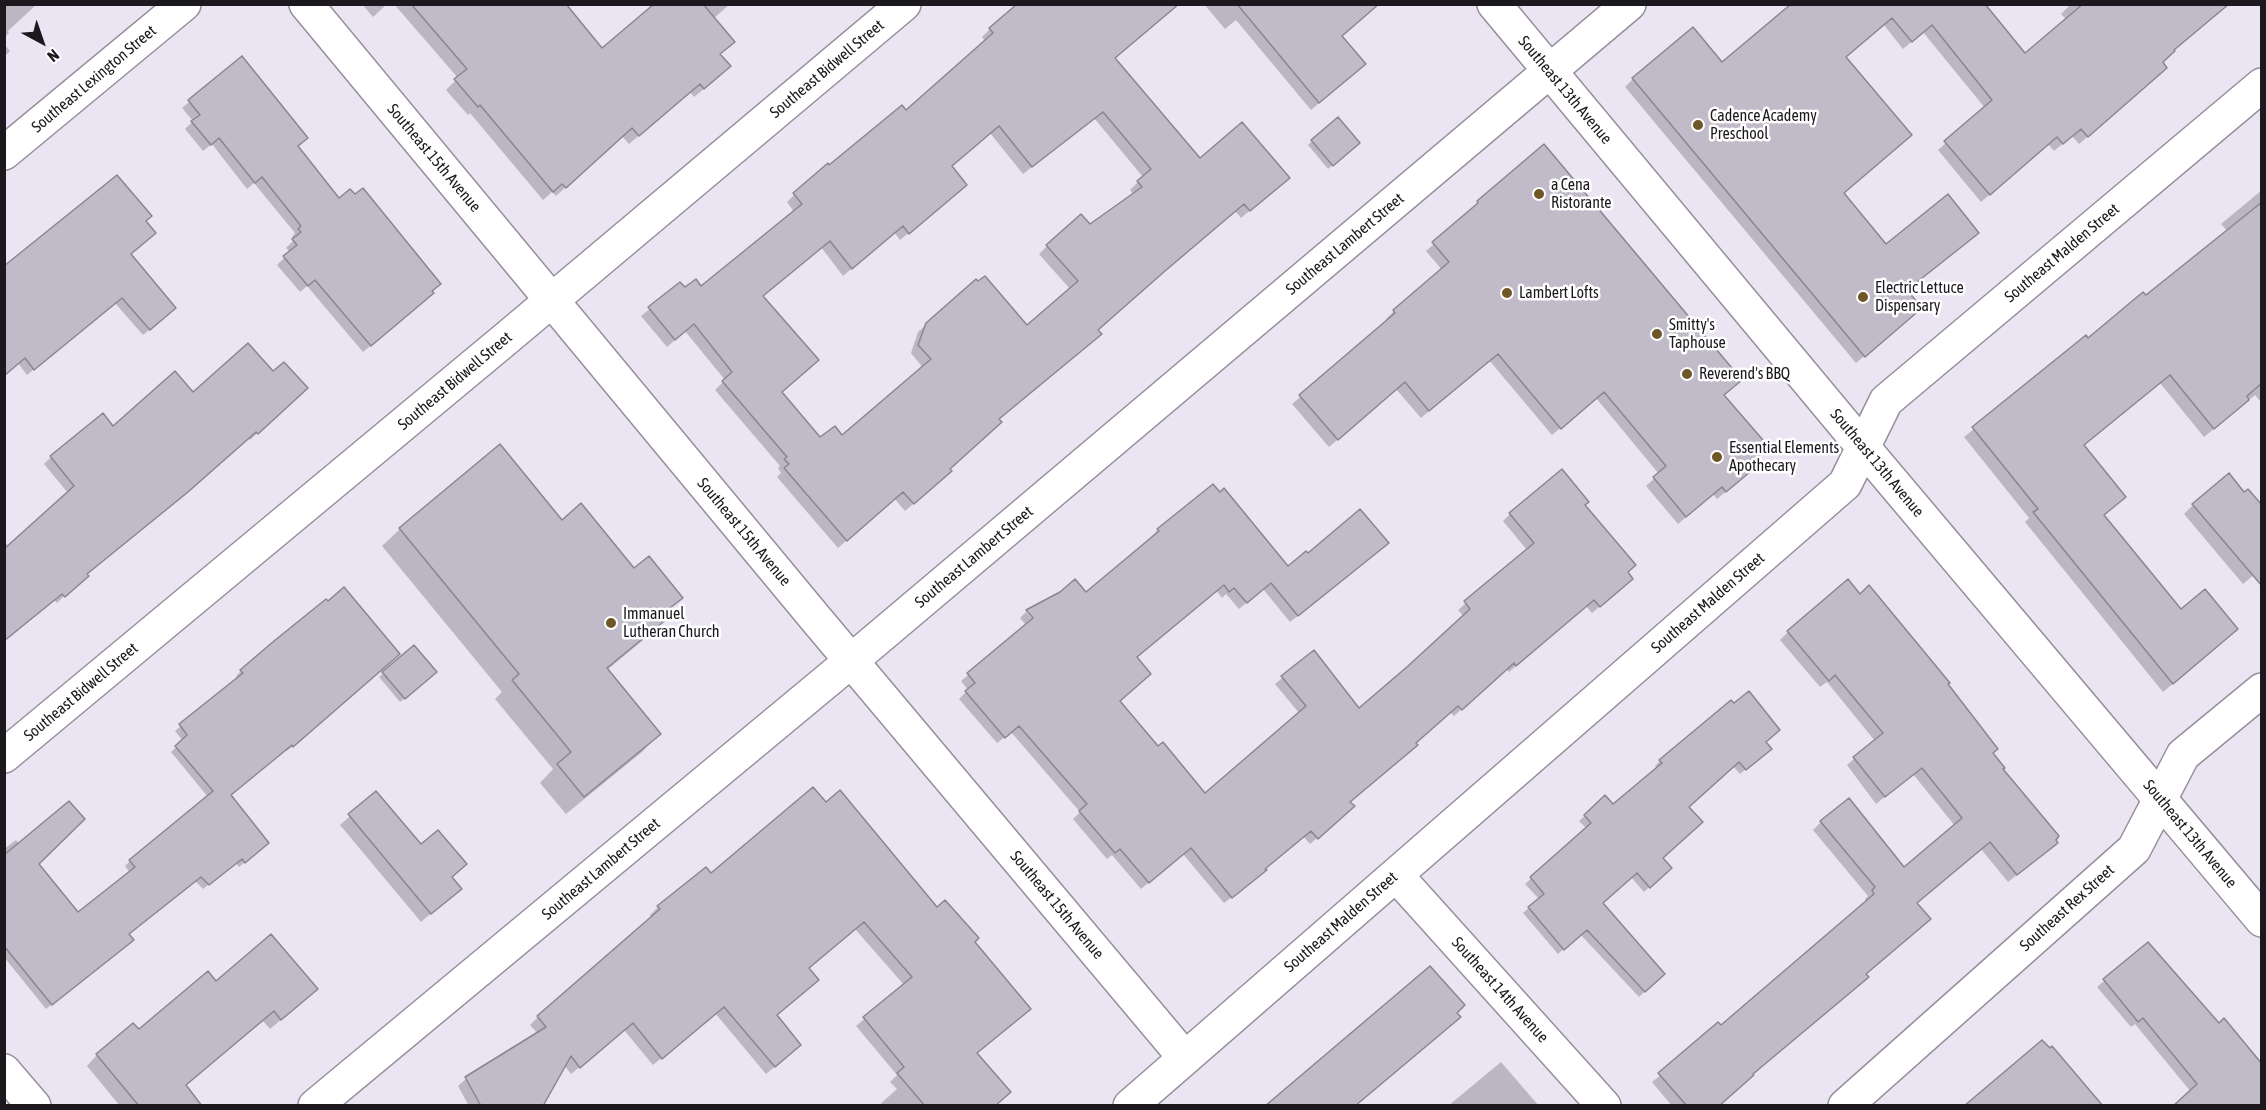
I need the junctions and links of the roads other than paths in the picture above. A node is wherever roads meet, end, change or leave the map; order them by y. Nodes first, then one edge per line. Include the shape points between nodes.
1 (184, 4) edge
2 (306, 4) edge
3 (904, 4) edge
4 (1494, 4) edge
5 (1629, 4) edge
6 (1550, 71) junction
7 (2262, 85) edge
8 (4, 153) edge
9 (552, 301) junction
10 (1863, 447) junction
11 (851, 661) junction
12 (2262, 690) edge
13 (4, 756) edge
14 (2160, 798) junction
15 (1396, 875) junction
16 (2262, 920) edge
17 (1185, 1058) junction
18 (4, 1071) edge
19 (34, 1106) edge
20 (315, 1106) edge
21 (1130, 1106) edge
22 (1604, 1106) edge
23 (1845, 1106) edge

1 - 8 street, Southeast Lexington Street
2 - 9 street, Southeast 15th Avenue
3 - 9 street, Southeast Bidwell Street
4 - 6 street, Southeast 13th Avenue
5 - 6 street, Southeast Lambert Street
6 - 10 street, Southeast 13th Avenue
6 - 11 street, Southeast Lambert Street
7 - 10 street, Southeast Malden Street via 1886,401
9 - 11 street, Southeast 15th Avenue
9 - 13 street, Southeast Bidwell Street
10 - 14 street, Southeast 13th Avenue
10 - 15 street, Southeast Malden Street via 1845,484
11 - 17 street, Southeast 15th Avenue
11 - 20 street, Southeast Lambert Street
12 - 14 street, Southeast Rex Street via 2183,755
14 - 16 street, Southeast 13th Avenue
14 - 23 street, Southeast Rex Street via 2134,849
15 - 17 street, Southeast Malden Street
15 - 22 street, Southeast 14th Avenue
17 - 21 street, Southeast Malden Street
18 - 19 street

